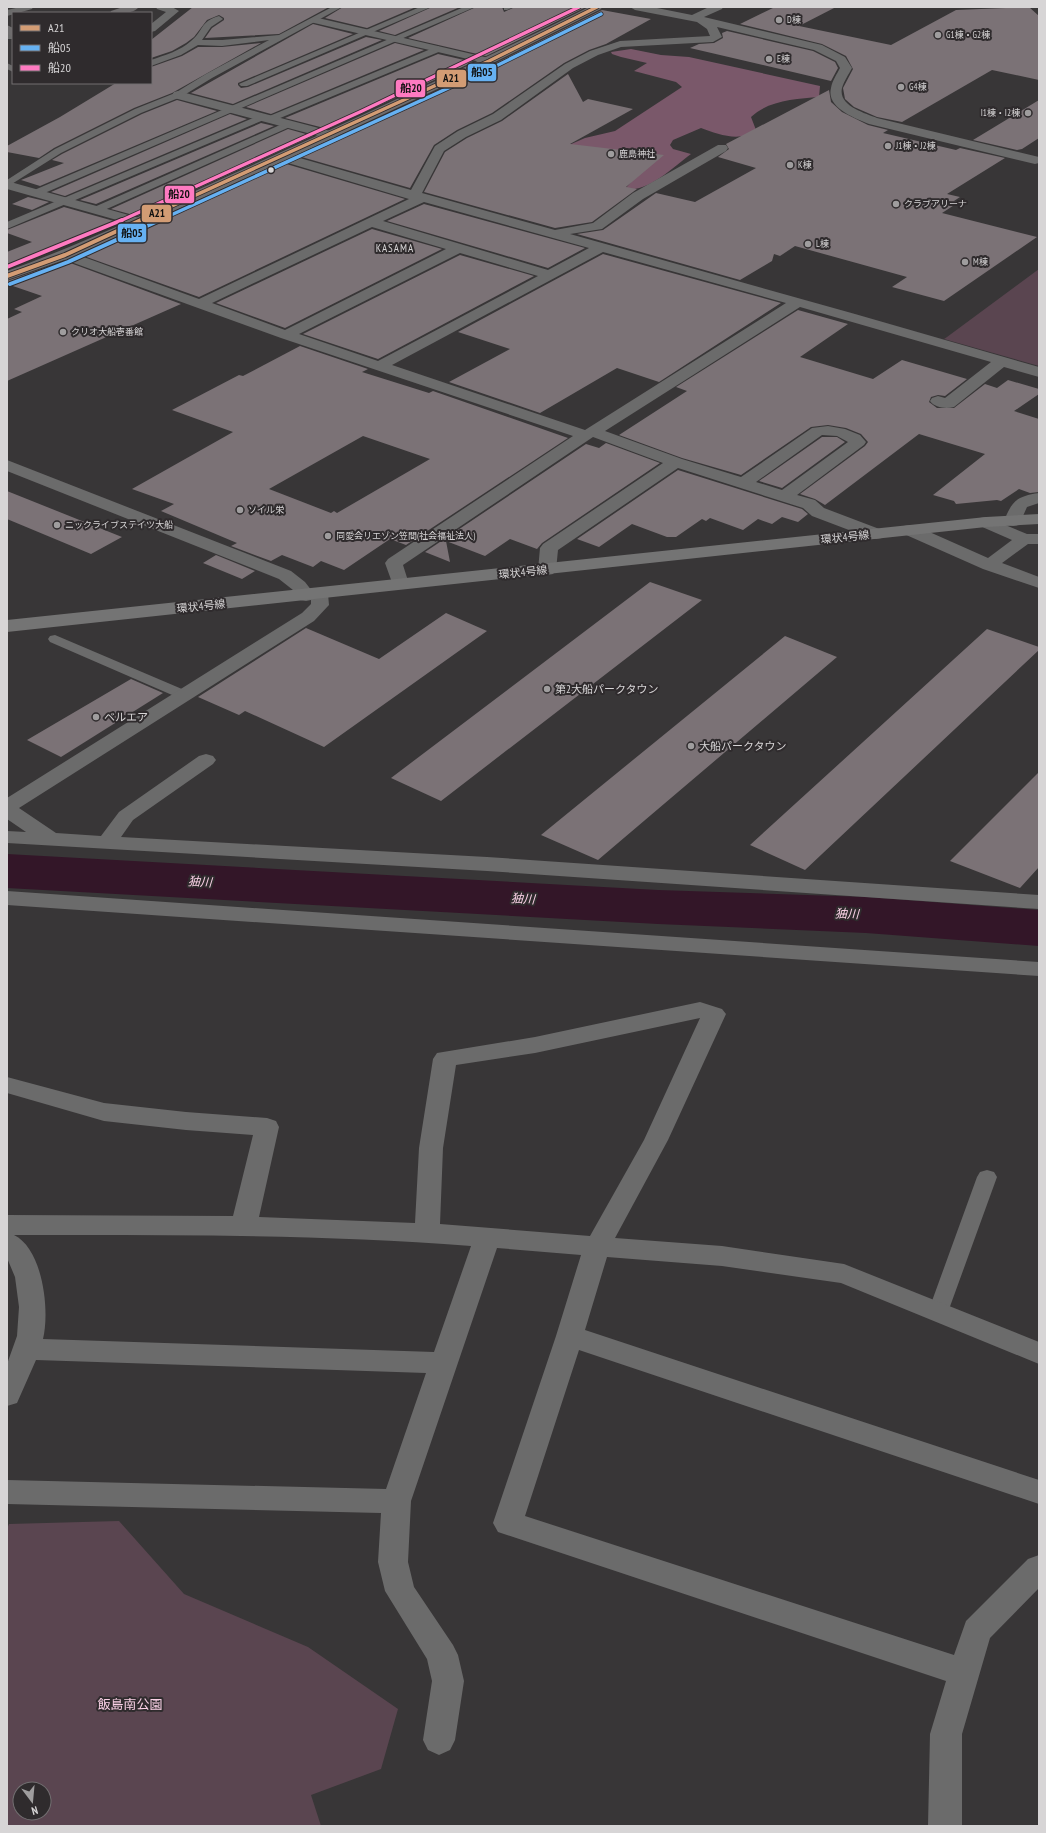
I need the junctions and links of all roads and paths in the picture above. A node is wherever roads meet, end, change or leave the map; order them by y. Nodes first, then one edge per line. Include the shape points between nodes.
1 (29, 7) edge
2 (134, 7) edge
3 (161, 7) edge
4 (338, 7) edge
5 (427, 7) edge
6 (471, 7) edge
7 (597, 7) edge
8 (635, 7) edge
9 (718, 7) edge
10 (7, 12) edge
11 (118, 12) edge
12 (219, 19) dead end
13 (697, 19) junction
14 (314, 20) junction
15 (152, 28) edge
16 (368, 32) junction
17 (284, 36) junction
18 (396, 39) junction
19 (196, 42) junction
20 (438, 49) junction
21 (489, 61) junction
22 (152, 64) edge
23 (244, 84) dead end
24 (178, 95) junction
25 (230, 109) junction
26 (266, 118) junction
27 (289, 124) junction
28 (330, 135) junction
29 (722, 148) dead end
30 (282, 157) junction
31 (1035, 160) dead end
32 (7, 184) edge
33 (36, 193) junction
34 (417, 197) junction
35 (64, 201) junction
36 (96, 210) junction
37 (138, 222) junction
38 (370, 222) junction
39 (7, 226) edge
40 (551, 233) junction
41 (602, 247) junction
42 (458, 248) junction
43 (65, 255) junction
44 (550, 275) junction
45 (7, 276) edge
46 (796, 303) junction
47 (199, 304) junction
48 (286, 335) junction
49 (1002, 361) junction
50 (379, 366) junction
51 (1039, 372) edge
52 (938, 401) dead end
53 (589, 434) junction
54 (676, 462) junction
55 (7, 466) edge
56 (743, 483) junction
57 (785, 496) junction
58 (1039, 498) edge
59 (1039, 519) edge
60 (1013, 521) junction
61 (986, 522) junction
62 (910, 530) junction
63 (876, 534) junction
64 (1031, 539) edge
65 (989, 565) junction
66 (547, 570) junction
67 (1039, 583) edge
68 (400, 584) junction
69 (312, 595) junction
70 (7, 626) edge
71 (55, 639) dead end
72 (184, 695) junction
73 (206, 760) dead end
74 (7, 808) edge
75 (7, 837) edge
76 (50, 839) junction
77 (106, 842) junction
78 (7, 898) edge
79 (1039, 902) edge
80 (1039, 969) edge
81 (7, 1086) edge
82 (987, 1177) dead end
83 (7, 1225) edge
84 (244, 1226) junction
85 (426, 1233) junction
86 (487, 1238) junction
87 (7, 1242) edge
88 (597, 1246) junction
89 (938, 1312) junction
90 (570, 1336) junction
91 (27, 1349) junction
92 (1039, 1353) edge
93 (444, 1363) junction
94 (9, 1384) edge
95 (7, 1492) edge
96 (1039, 1492) edge
97 (396, 1501) junction
98 (1039, 1568) edge
99 (965, 1673) junction
100 (439, 1740) dead end
101 (945, 1826) edge

1 - 10 lane
2 - 11 main road
3 - 15 street via 174,11
4 - 14 lane
5 - 16 lane
6 - 18 lane
7 - 21 main road
8 - 13 street
9 - 13 street
12 - 19 lane via 214,20 202,31
13 - 31 street via 808,44 834,54 846,68 836,89 838,98 845,107 859,116
13 - 34 street via 712,27 716,38 620,44 594,53 569,66 497,117 462,134 439,149
14 - 16 street
14 - 17 lane
16 - 18 street
16 - 23 lane
17 - 19 lane via 222,43
17 - 24 lane
18 - 20 street
18 - 25 lane
19 - 22 lane
20 - 21 street
20 - 26 lane
21 - 28 main road
24 - 25 street
24 - 32 lane via 138,110 65,148
25 - 26 street
25 - 33 lane
26 - 27 street
26 - 35 lane
27 - 28 street
27 - 36 lane
28 - 30 main road
29 - 40 street via 638,196 597,226
30 - 34 street
30 - 37 main road
32 - 33 street
33 - 35 street
34 - 38 street
34 - 40 street
35 - 36 street
35 - 39 lane
36 - 37 street
37 - 43 main road
38 - 42 street
38 - 47 street
40 - 41 street
41 - 44 street
41 - 46 street
42 - 44 street
42 - 48 street
43 - 45 main road
43 - 47 street
44 - 50 street
46 - 49 street
46 - 53 street
47 - 48 street
48 - 50 street
49 - 51 street
49 - 52 street via 948,404
50 - 53 street
53 - 54 street
53 - 68 street via 394,563
54 - 56 street
54 - 66 street via 549,548
55 - 69 street via 285,575
56 - 57 street
56 - 57 street via 818,431 828,430 854,438 858,442
57 - 63 street via 809,504 818,512
58 - 60 street via 1026,500 1018,506
59 - 60 main road, 環状4号線
60 - 61 main road, 環状4号線
61 - 62 main road, 環状4号線
61 - 64 street
62 - 63 main road, 環状4号線
62 - 65 street
63 - 66 main road, 環状4号線
64 - 65 street
65 - 67 street
66 - 68 main road, 環状4号線
68 - 69 main road, 環状4号線
69 - 70 main road, 環状4号線
69 - 72 street via 320,605 308,617
71 - 72 lane
72 - 74 street
73 - 77 street via 126,816
74 - 76 street
75 - 76 street
76 - 77 street
77 - 79 street via 495,864
78 - 80 street
81 - 84 street via 104,1112 267,1127
82 - 89 lane
83 - 84 street
84 - 85 street
85 - 86 street
85 - 88 street via 430,1148 445,1059 536,1045 700,1010 714,1014 656,1140
86 - 88 street
86 - 93 street
87 - 91 street via 16,1249 26,1270 32,1295 32,1318
88 - 89 street via 722,1256 844,1274
88 - 90 street
89 - 92 street
90 - 96 street
90 - 99 street via 508,1523
91 - 93 street
91 - 94 street
93 - 97 street
95 - 97 street
97 - 100 street via 393,1562 400,1591 442,1655 448,1681
98 - 99 street via 977,1631
99 - 101 street via 946,1734

